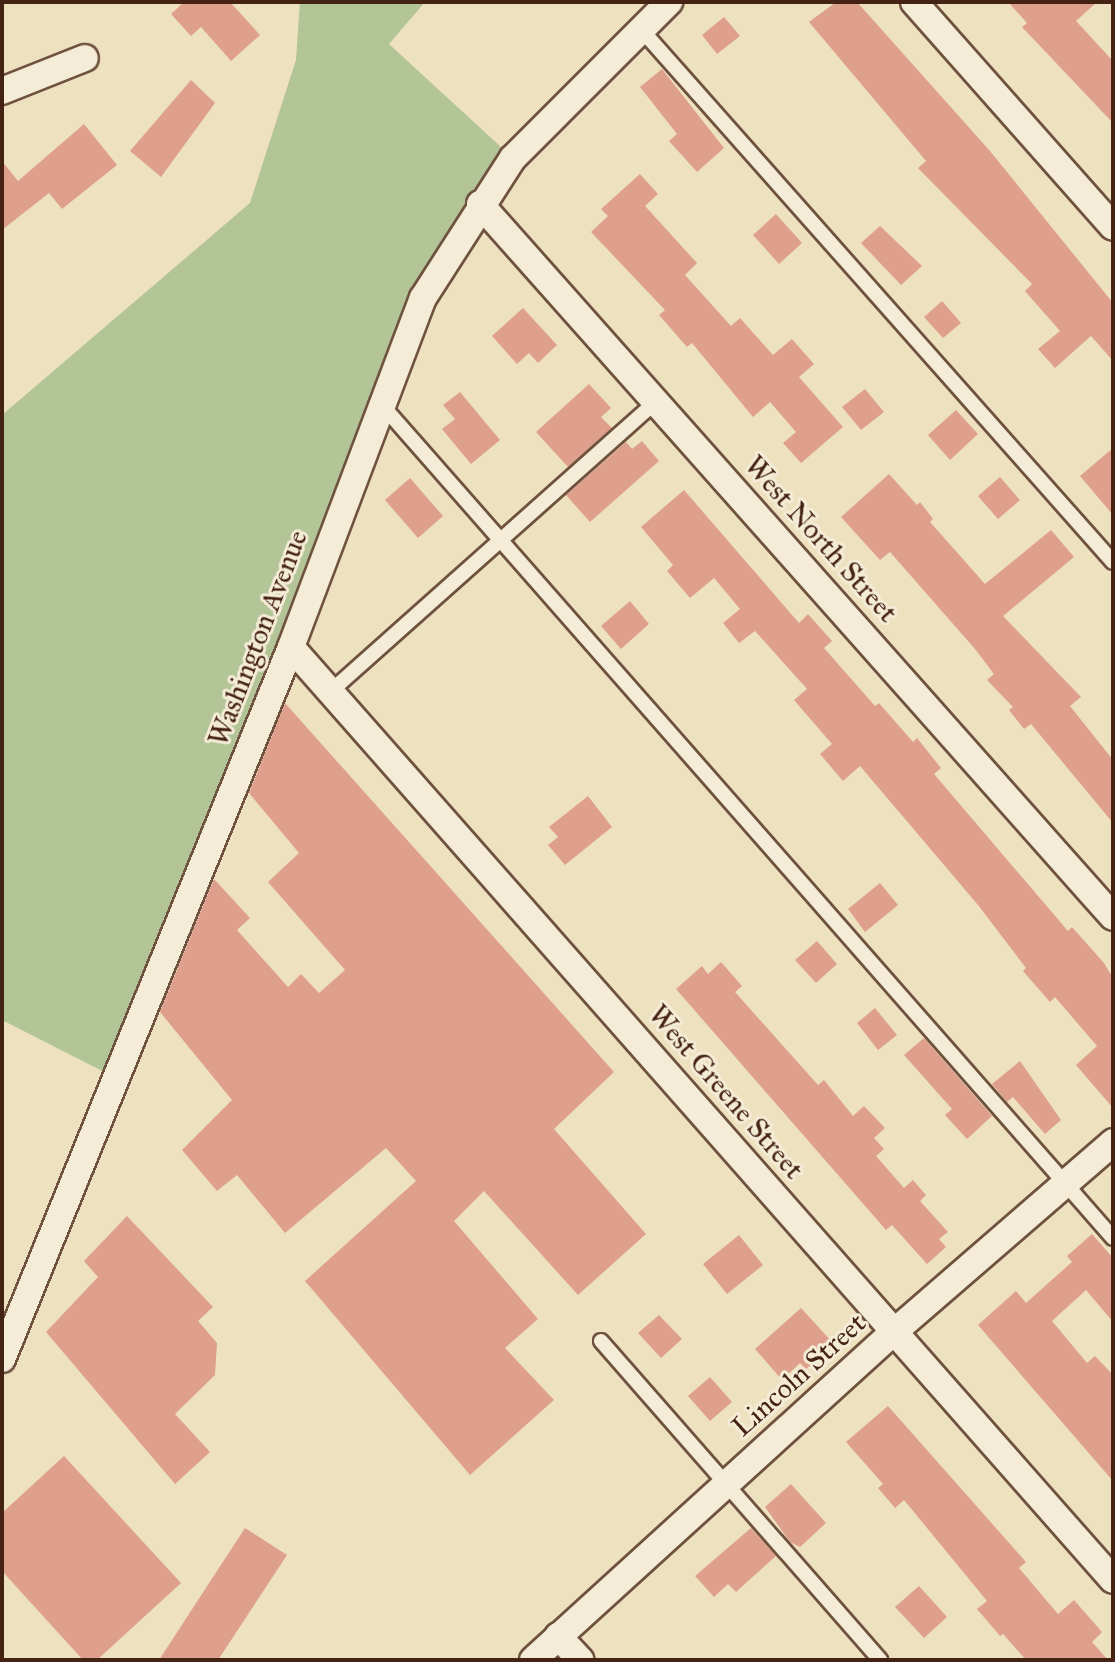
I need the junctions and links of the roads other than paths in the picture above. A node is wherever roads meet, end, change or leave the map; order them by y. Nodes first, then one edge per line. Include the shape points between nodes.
1 (669, 2) edge
2 (914, 2) edge
3 (640, 28) junction
4 (85, 58) dead end
5 (2, 91) edge
6 (480, 204) junction
7 (1113, 227) edge
8 (657, 401) junction
9 (382, 405) junction
10 (501, 542) junction
11 (1113, 562) edge
12 (291, 647) junction
13 (330, 692) junction
14 (1113, 917) edge
15 (1113, 1142) edge
16 (1064, 1184) junction
17 (1113, 1238) edge
18 (894, 1332) junction
19 (601, 1341) dead end
20 (2, 1359) edge
21 (724, 1486) junction
22 (1113, 1580) edge
23 (558, 1636) junction
24 (533, 1660) edge
25 (580, 1660) edge
26 (880, 1660) edge

1 - 3 street, Washington Avenue
2 - 7 street
3 - 6 street, Washington Avenue via 551,115
3 - 11 lane
4 - 5 street
6 - 8 street, West North Street
6 - 9 street, Washington Avenue via 423,298
8 - 10 lane
8 - 14 street, West North Street
9 - 10 lane
9 - 12 street, Washington Avenue
10 - 13 lane
10 - 16 lane
12 - 13 street, West Greene Street
12 - 20 street, Washington Avenue
13 - 18 street, West Greene Street
15 - 16 street, Lincoln Street
16 - 17 lane
16 - 18 street, Lincoln Street
18 - 21 street, Lincoln Street
18 - 22 street, West Greene Street
19 - 21 lane
21 - 23 street, Lincoln Street
21 - 26 lane
23 - 24 street, Lincoln Street
23 - 25 street

